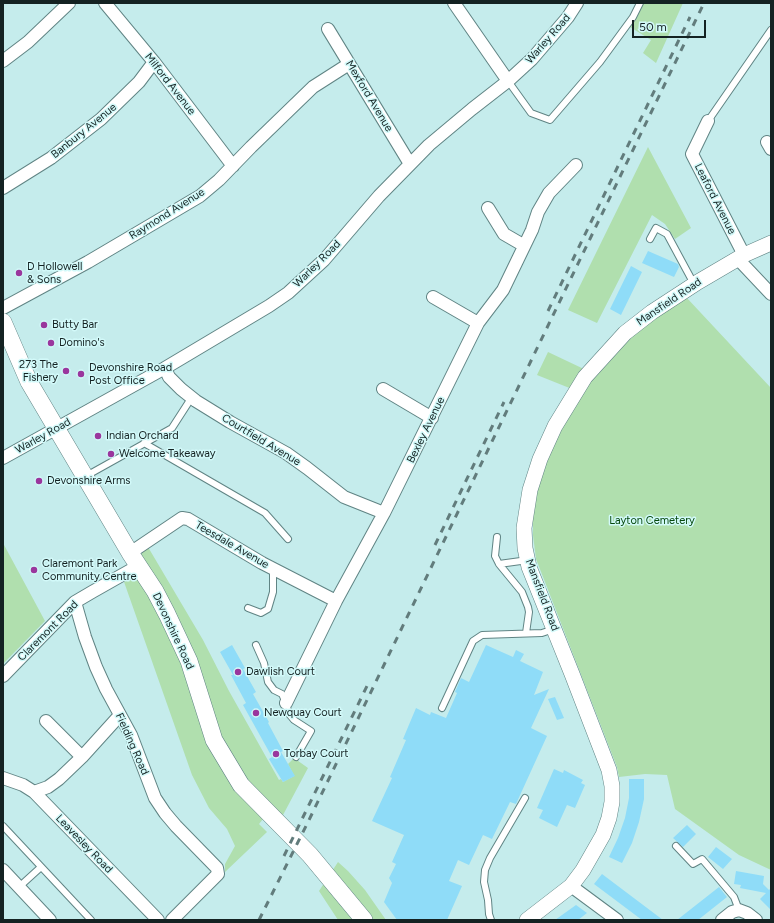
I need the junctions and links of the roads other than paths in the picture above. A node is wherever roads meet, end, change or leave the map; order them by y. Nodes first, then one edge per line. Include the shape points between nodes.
1 (69, 3) edge
2 (105, 3) edge
3 (454, 3) edge
4 (577, 3) edge
5 (640, 3) edge
6 (328, 29) dead end
7 (771, 30) edge
8 (3, 61) edge
9 (154, 62) junction
10 (349, 64) junction
11 (508, 81) junction
12 (708, 121) joint
13 (410, 164) junction
14 (576, 165) dead end
15 (233, 166) junction
16 (3, 188) edge
17 (488, 208) dead end
18 (650, 239) dead end
19 (771, 243) edge
20 (523, 246) junction
21 (741, 257) junction
22 (694, 284) junction
23 (771, 294) edge
24 (433, 297) dead end
25 (3, 308) edge
26 (3, 322) edge
27 (478, 323) junction
28 (6, 340) edge
29 (165, 368) junction
30 (383, 389) dead end
31 (192, 397) junction
32 (432, 418) junction
33 (56, 429) junction
34 (144, 443) junction
35 (3, 458) edge
36 (85, 477) junction
37 (384, 513) junction
38 (497, 537) dead end
39 (288, 539) dead end
40 (134, 559) junction
41 (528, 560) junction
42 (499, 564) junction
43 (273, 569) junction
44 (75, 602) junction
45 (336, 602) junction
46 (248, 608) dead end
47 (554, 629) junction
48 (526, 634) junction
49 (256, 646) dead end
50 (3, 676) edge
51 (286, 703) junction
52 (442, 708) dead end
53 (120, 715) junction
54 (46, 721) dead end
55 (82, 757) junction
56 (296, 757) dead end
57 (3, 778) edge
58 (34, 792) junction
59 (525, 798) dead end
60 (3, 826) edge
61 (676, 846) dead end
62 (41, 866) junction
63 (3, 870) edge
64 (571, 886) junction
65 (19, 887) junction
66 (736, 911) junction
67 (46, 918) edge
68 (91, 920) edge
69 (158, 920) edge
70 (172, 920) edge
71 (364, 920) edge
72 (491, 920) edge
73 (526, 920) edge
74 (617, 920) edge
75 (722, 920) edge
76 (756, 920) edge

1 - 8 street via 28,42
2 - 9 street, Milford Avenue
3 - 11 street
4 - 11 street, Warley Road via 550,39
5 - 11 lane via 633,18 600,62 550,120 532,113
6 - 10 street, Mexford Avenue
7 - 12 lane
9 - 15 street, Milford Avenue
9 - 16 street, Banbury Avenue via 139,82 102,119 51,158
10 - 13 street, Mexford Avenue
10 - 15 street, Raymond Avenue via 313,87
11 - 13 street, Warley Road via 447,129
12 - 21 street, Leaford Avenue via 692,154
13 - 29 street, Warley Road via 324,260 288,293
14 - 20 street, Bexley Avenue via 549,193
15 - 25 street, Raymond Avenue via 200,196 88,262
17 - 20 street via 504,234
18 - 22 lane via 656,228 667,234
19 - 21 street, Mansfield Road
20 - 27 street, Bexley Avenue via 503,290
21 - 22 street, Mansfield Road
21 - 23 street
22 - 41 street, Mansfield Road via 625,333 585,377 567,404 554,426 530,490 524,528
24 - 27 street
26 - 28 main road, Devonshire Road
27 - 32 street, Bexley Avenue
28 - 33 main road, Devonshire Road
29 - 31 street, Courtfield Avenue via 169,377 181,390
29 - 33 street, Warley Road
30 - 32 street
31 - 34 lane via 172,428
31 - 37 street, Courtfield Avenue via 230,422 286,453 344,497
32 - 37 street, Bexley Avenue
33 - 35 street, Warley Road
33 - 36 main road, Devonshire Road
34 - 36 lane
34 - 39 lane via 265,514
36 - 40 main road, Devonshire Road
37 - 45 street, Bexley Avenue
38 - 42 lane via 495,556
40 - 43 street, Teesdale Avenue via 182,518 188,519
40 - 44 street, Claremont Road
40 - 71 main road, Devonshire Road via 155,591 183,648 214,740 240,785 310,855
41 - 42 lane
41 - 47 street, Mansfield Road
42 - 48 lane via 522,592 528,607
43 - 45 street, Teesdale Avenue
43 - 46 lane via 273,592 268,609 261,613
44 - 50 street, Claremont Road
44 - 53 street, Fielding Road via 96,667
45 - 51 street, Bexley Avenue
47 - 48 lane
47 - 64 street, Mansfield Road via 610,770 612,786 612,802 603,835
48 - 52 lane via 482,635 473,641
49 - 51 lane via 264,663 268,682 274,690 282,694
51 - 56 lane via 294,720 310,731
53 - 55 street
53 - 70 street, Fielding Road via 131,735 158,803 176,826 217,868 218,874
54 - 55 street
55 - 58 street via 60,779
57 - 58 street, Leavesley Road
58 - 69 street, Leavesley Road
59 - 72 lane via 485,870 484,882
60 - 62 lane
61 - 66 lane via 693,864 702,859 734,897
62 - 65 lane
62 - 68 lane
63 - 65 street
64 - 73 street, Mansfield Road
64 - 74 street
65 - 67 street
66 - 75 street
66 - 76 street via 747,913

